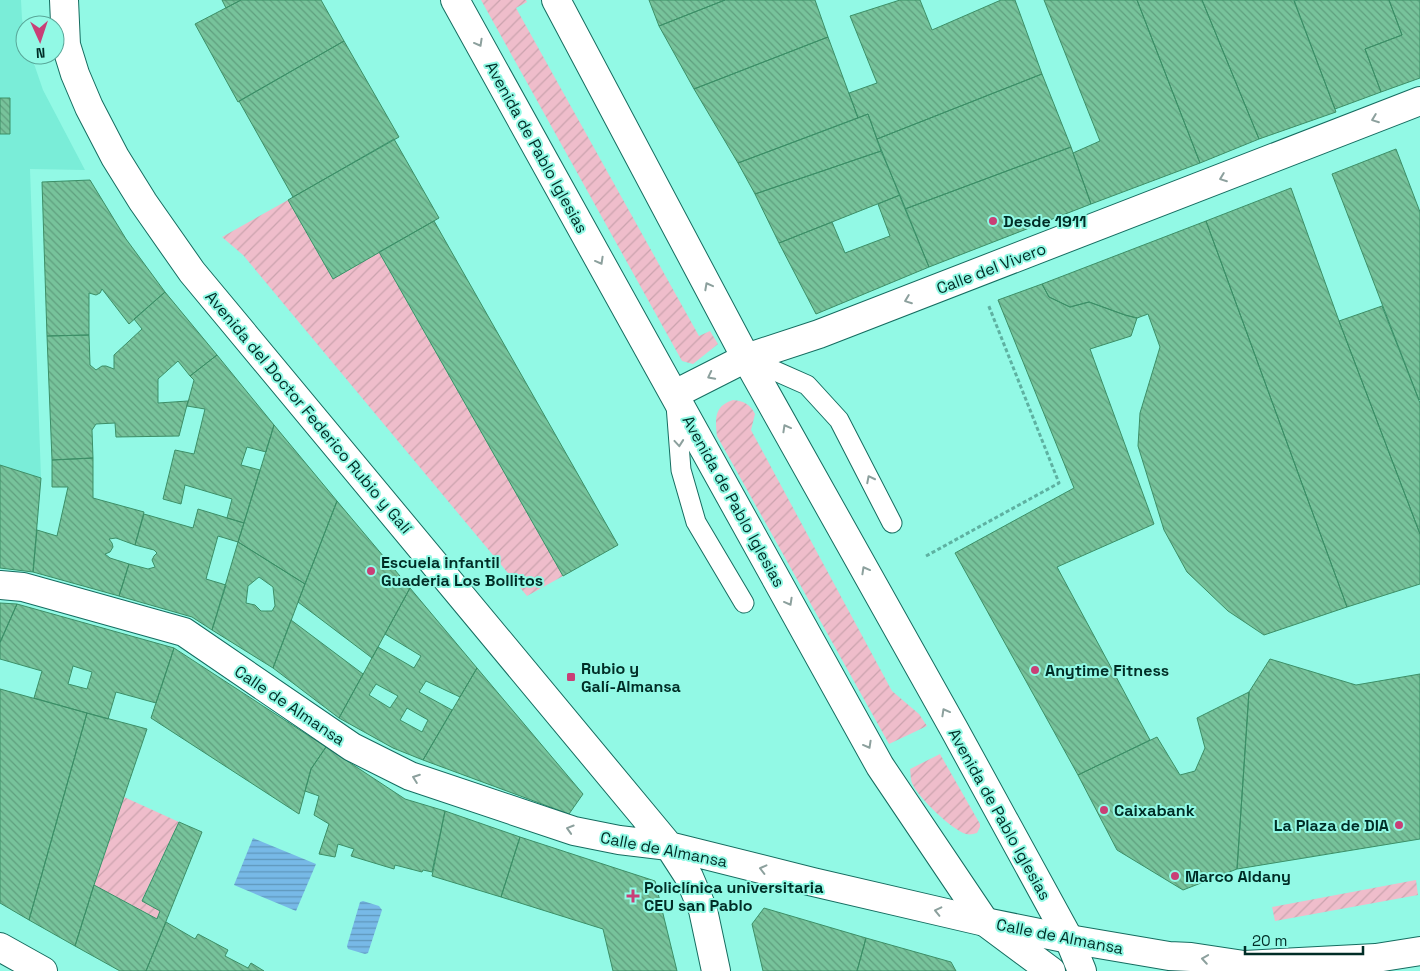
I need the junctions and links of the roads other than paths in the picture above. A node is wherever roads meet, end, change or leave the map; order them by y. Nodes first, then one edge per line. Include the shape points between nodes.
1 (64, 0) edge
2 (455, 0) edge
3 (556, 0) edge
4 (1420, 102) edge
5 (746, 358) junction
6 (675, 394) junction
7 (892, 523) dead end
8 (0, 585) edge
9 (744, 603) dead end
10 (669, 846) junction
11 (985, 922) junction
12 (1070, 939) junction
13 (0, 947) edge
14 (1420, 950) edge
15 (1376, 958) junction
16 (43, 971) edge
17 (716, 971) edge
18 (1051, 971) edge
19 (1082, 971) edge
20 (1332, 971) edge

1 - 10 street, Avenida del Doctor Federico Rubio y Galí via 66,45 89,107 142,202 192,272
2 -> 6 street, Avenida de Pablo Iglesias
5 -> 3 street, Avenida de Pablo Iglesias
4 -> 5 street, Calle del Vivero via 828,331
5 -> 6 street, Calle del Vivero
7 -> 5 lane via 839,420 807,385
12 -> 5 street, Avenida de Pablo Iglesias
6 -> 9 lane via 681,470 696,522
6 -> 11 street, Avenida de Pablo Iglesias via 880,766
10 -> 8 street, Calle de Almansa via 574,831 410,776 352,747 184,632 23,587
11 -> 10 street, Calle de Almansa
10 - 17 street, Avenida del Doctor Federico Rubio y Galí via 689,877 703,910
11 - 12 street, Calle de Almansa
11 - 18 street, Avenida de Pablo Iglesias
15 -> 12 street, Calle de Almansa via 1244,965
12 - 19 street, Avenida de Pablo Iglesias
13 - 16 street
14 - 15 street, Calle de Almansa
15 - 20 street, Calle de Almansa

